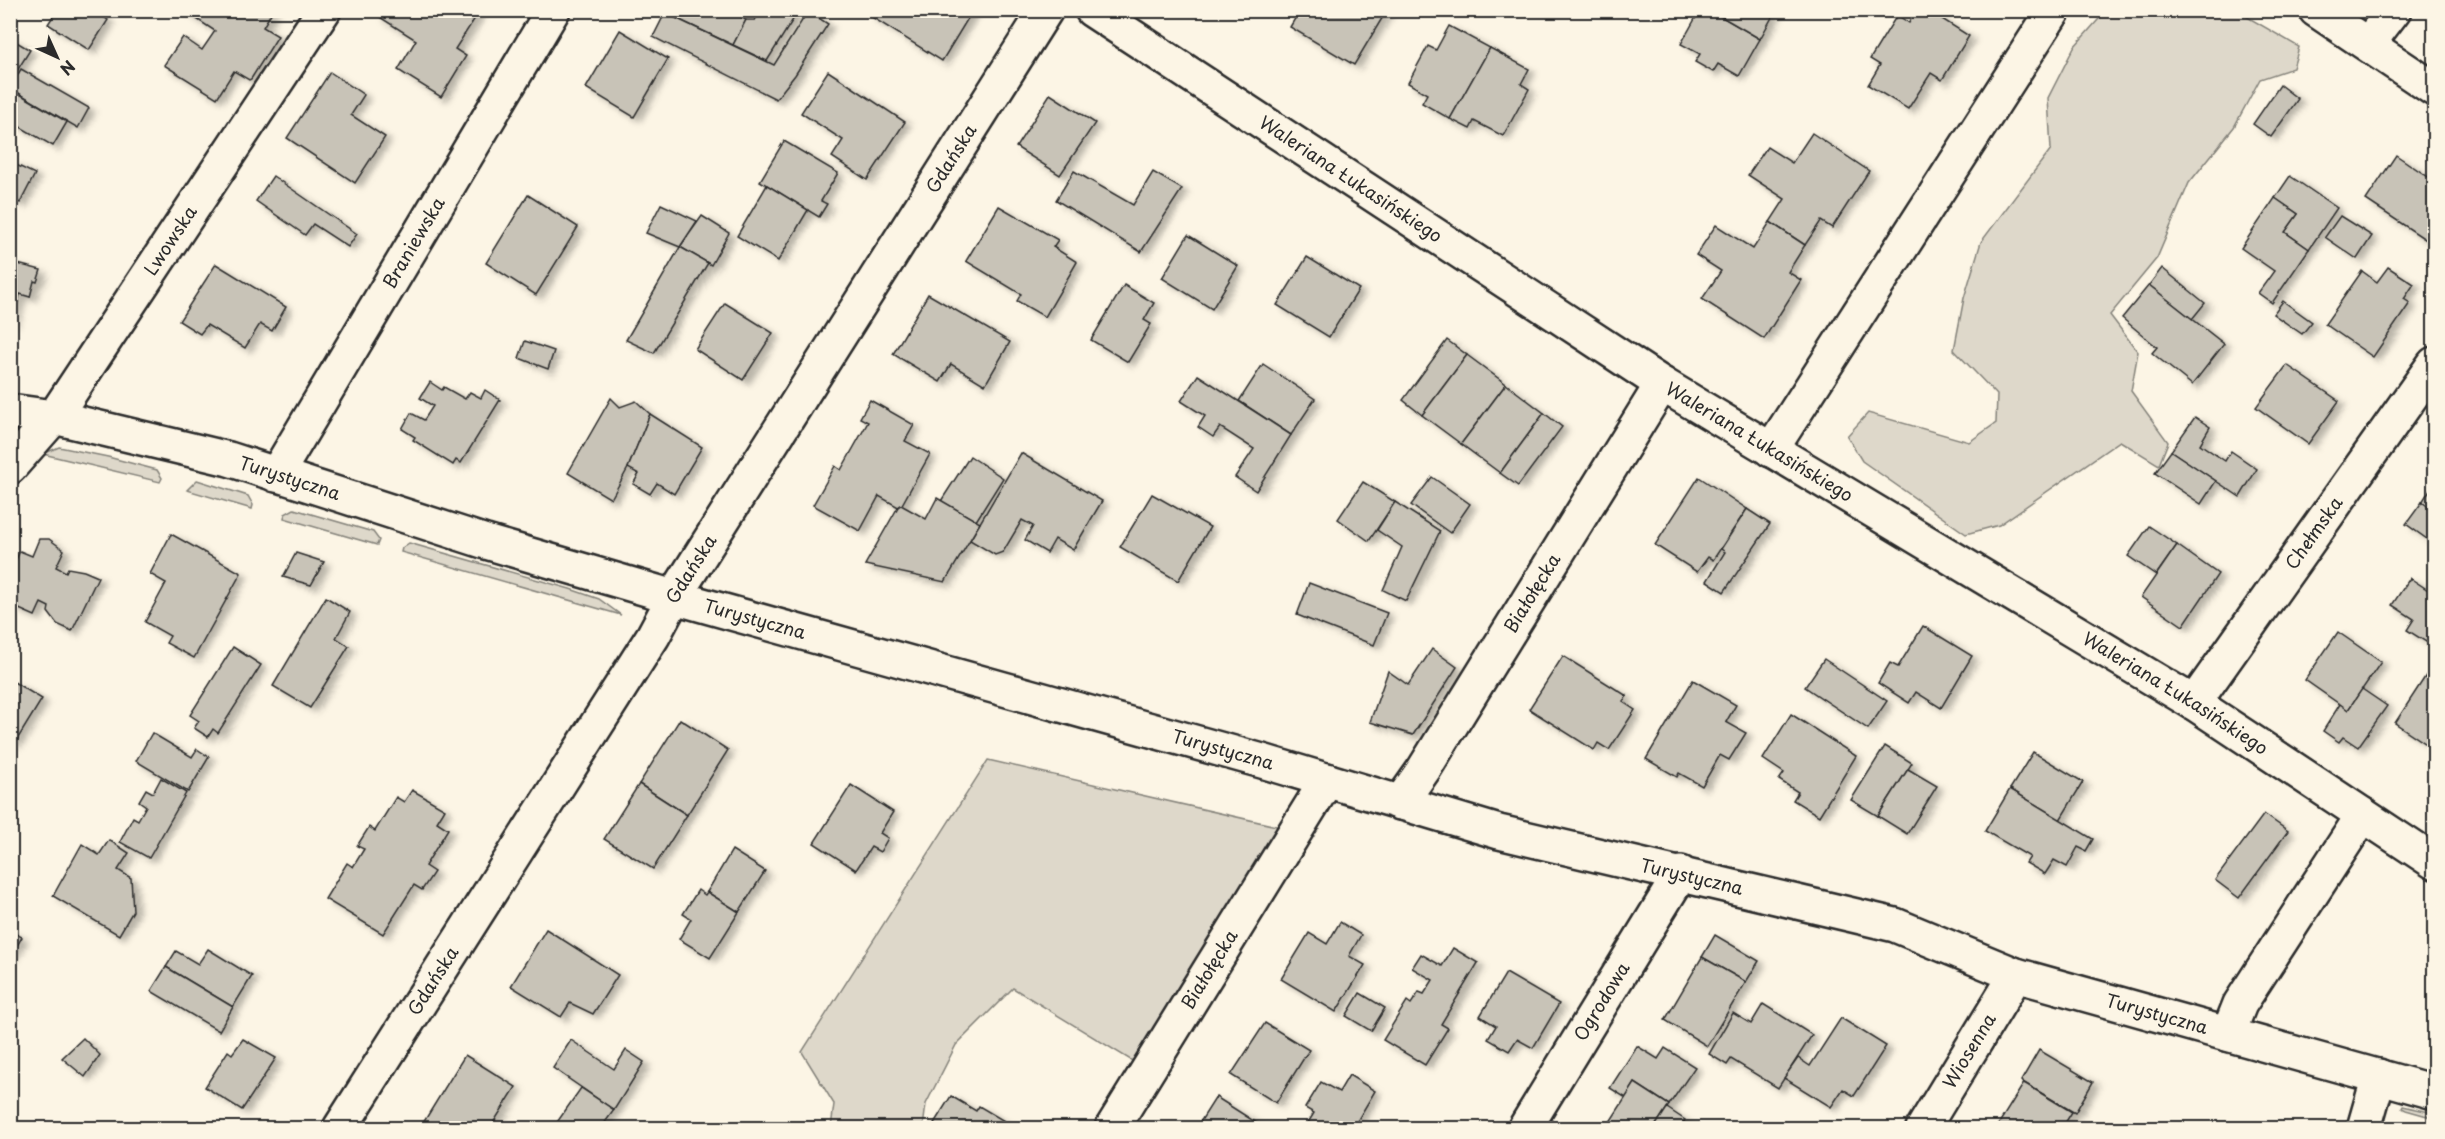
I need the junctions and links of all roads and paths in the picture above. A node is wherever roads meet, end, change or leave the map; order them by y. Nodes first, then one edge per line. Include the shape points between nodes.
1 (324, 10) edge
2 (553, 10) edge
3 (1046, 10) edge
4 (1092, 10) edge
5 (2054, 10) edge
6 (2316, 10) edge
7 (2394, 10) edge
8 (2368, 44) junction
9 (2434, 89) edge
10 (2434, 364) edge
11 (1662, 384) junction
12 (10, 411) edge
13 (54, 417) junction
14 (1771, 450) junction
15 (10, 467) edge
16 (276, 475) junction
17 (674, 597) junction
18 (2194, 703) junction
19 (1327, 780) junction
20 (1400, 803) junction
21 (2363, 815) junction
22 (2434, 862) edge
23 (1681, 873) junction
24 (2016, 975) junction
25 (2228, 1034) junction
26 (2379, 1076) junction
27 (2434, 1092) edge
28 (340, 1128) edge
29 (1112, 1128) edge
30 (1525, 1128) edge
31 (1923, 1128) edge
32 (2364, 1128) edge

1 - 13 street, Lwowska
2 - 16 street, Braniewska
3 - 17 street, Gdańska
4 - 11 street, Waleriana Łukasińskiego
5 - 14 street
6 - 8 street
7 - 8 street
8 - 9 street
10 - 18 street, Chełmska
11 - 14 street, Waleriana Łukasińskiego
11 - 20 street, Białołęcka
12 - 13 street, Turystyczna
13 - 15 street, Lwowska
13 - 16 street, Turystyczna via 229,459
14 - 18 street, Waleriana Łukasińskiego
16 - 17 street, Turystyczna
17 - 19 street, Turystyczna
17 - 28 street, Gdańska
18 - 21 street, Waleriana Łukasińskiego
19 - 20 street, Turystyczna
19 - 29 street, Białołęcka
20 - 23 street, Turystyczna via 1499,832
21 - 22 street, Waleriana Łukasińskiego
21 - 25 street via 2241,1004
23 - 24 street, Turystyczna via 1895,925
23 - 30 street, Ogrodowa
24 - 25 street, Turystyczna
24 - 31 street, Wiosenna
25 - 26 street, Turystyczna
26 - 27 street, Turystyczna
26 - 32 street

